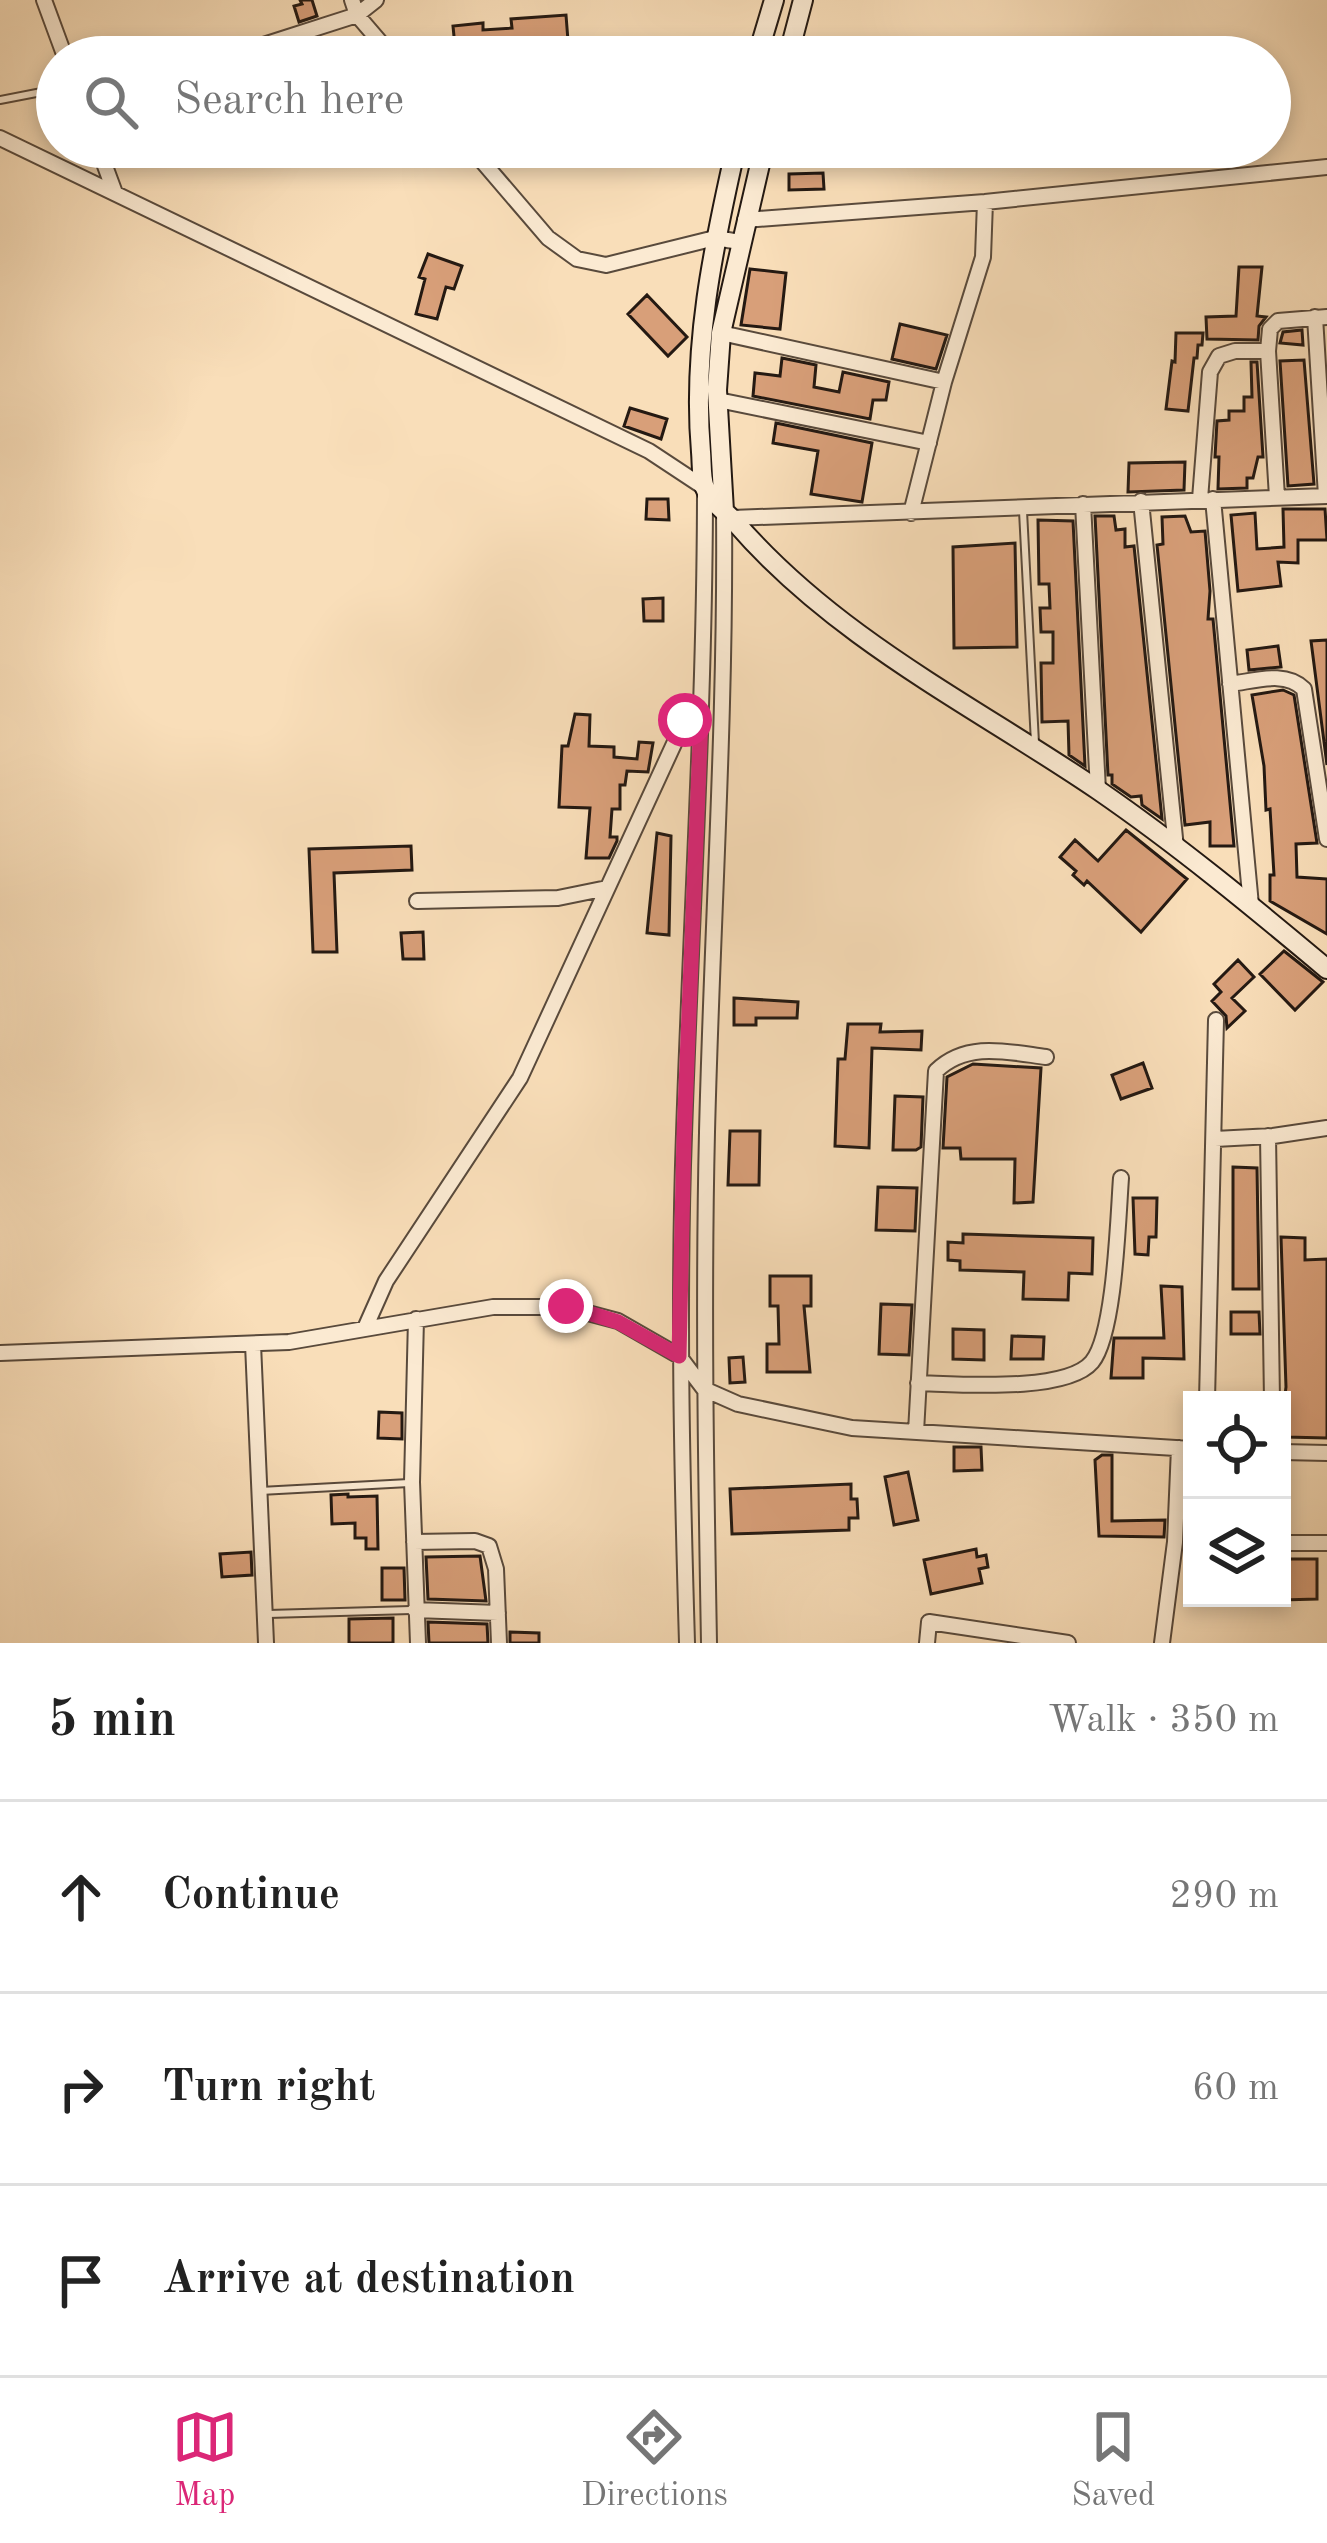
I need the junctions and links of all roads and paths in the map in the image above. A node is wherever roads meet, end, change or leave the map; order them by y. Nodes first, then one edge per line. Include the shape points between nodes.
1 (44, 0) edge
2 (376, 0) edge
3 (774, 0) edge
4 (803, 0) edge
5 (354, 7) edge
6 (57, 36) edge
7 (280, 36) edge
8 (377, 36) edge
9 (763, 36) edge
10 (794, 36) edge
11 (36, 93) edge
12 (0, 100) edge
13 (0, 138) edge
14 (36, 155) edge
15 (1327, 166) edge
16 (63, 168) edge
17 (106, 168) edge
18 (488, 168) edge
19 (731, 168) edge
20 (759, 168) edge
21 (115, 193) junction
22 (986, 202) junction
23 (745, 220) junction
24 (715, 238) junction
25 (740, 242) junction
26 (1321, 316) edge
27 (721, 333) junction
28 (1268, 351) junction
29 (944, 382) junction
30 (718, 400) junction
31 (929, 443) junction
32 (705, 488) junction
33 (1327, 496) edge
34 (1277, 497) junction
35 (1207, 499) junction
36 (1141, 501) junction
37 (1083, 504) junction
38 (1023, 507) junction
39 (911, 513) junction
40 (728, 514) junction
41 (1230, 684) junction
42 (701, 717) junction
43 (1036, 751) junction
44 (1098, 790) junction
45 (1327, 839) edge
46 (1177, 848) junction
47 (607, 888) junction
48 (417, 901) dead end
49 (1251, 905) junction
50 (1327, 969) edge
51 (1216, 1020) dead end
52 (1046, 1057) dead end
53 (1327, 1128) edge
54 (1268, 1136) junction
55 (1215, 1138) junction
56 (1121, 1178) dead end
57 (416, 1319) junction
58 (367, 1327) junction
59 (254, 1344) junction
60 (0, 1354) edge
61 (679, 1356) junction
62 (918, 1383) junction
63 (704, 1389) junction
64 (1207, 1391) edge
65 (1272, 1391) edge
66 (916, 1432) junction
67 (1183, 1449) edge
68 (1291, 1452) edge
69 (1327, 1453) edge
70 (1183, 1468) edge
71 (412, 1483) junction
72 (257, 1491) junction
73 (414, 1542) junction
74 (1175, 1542) junction
75 (1183, 1542) edge
76 (1291, 1543) edge
77 (1327, 1543) edge
78 (415, 1610) junction
79 (498, 1613) junction
80 (263, 1614) junction
81 (266, 1643) edge
82 (418, 1643) edge
83 (499, 1643) edge
84 (687, 1643) edge
85 (709, 1643) edge
86 (927, 1643) edge
87 (1068, 1643) edge
88 (1162, 1643) edge

1 - 6 street
2 - 5 street
3 - 9 street
4 - 10 street
5 - 7 street
5 - 8 street
11 - 12 lane
13 - 14 street
15 - 22 street
16 - 21 street
17 - 21 street
18 - 24 street via 548,238 578,259 606,266
19 - 24 street
20 - 23 street
21 - 32 street via 649,452
22 - 23 street
22 - 29 street via 983,257
23 - 25 street
24 - 25 street
24 - 32 street via 699,377
25 - 27 street
26 - 28 street via 1278,320
26 - 33 street
27 - 29 street
27 - 30 street
28 - 34 street
28 - 35 street via 1225,353 1212,365
29 - 31 street
30 - 31 street
30 - 40 street
31 - 39 street
32 - 40 street
32 - 42 street
33 - 34 street
34 - 35 street
35 - 36 street
35 - 41 street
36 - 37 street
36 - 46 street
37 - 38 street
37 - 44 street
38 - 39 street
38 - 43 lane
39 - 40 street
40 - 43 street via 822,608
40 - 63 street
41 - 45 street via 1283,677 1304,689
41 - 49 street
42 - 47 street via 685,720
42 - 61 street
43 - 44 street
44 - 46 street
46 - 49 street
47 - 48 street via 558,898
47 - 58 street via 520,1078 386,1281
49 - 50 street
51 - 55 street
52 - 62 street via 983,1050 950,1057 936,1071
53 - 54 street
54 - 55 street
54 - 65 street
55 - 64 street
56 - 62 street via 1108,1309 1092,1363 1072,1376
57 - 58 street
57 - 61 street via 566,1306 618,1322
57 - 71 street
58 - 59 street
59 - 60 street
59 - 72 street
61 - 63 street
61 - 84 street
62 - 66 street
63 - 66 street via 852,1428
63 - 85 street
66 - 67 street
68 - 69 street
70 - 74 street
71 - 72 lane
71 - 73 street
72 - 80 street
73 - 78 street
73 - 79 street via 489,1546
74 - 75 street
74 - 88 street
76 - 77 street
78 - 79 street
78 - 80 lane
78 - 82 street
79 - 83 street
80 - 81 street
86 - 87 street via 929,1622

